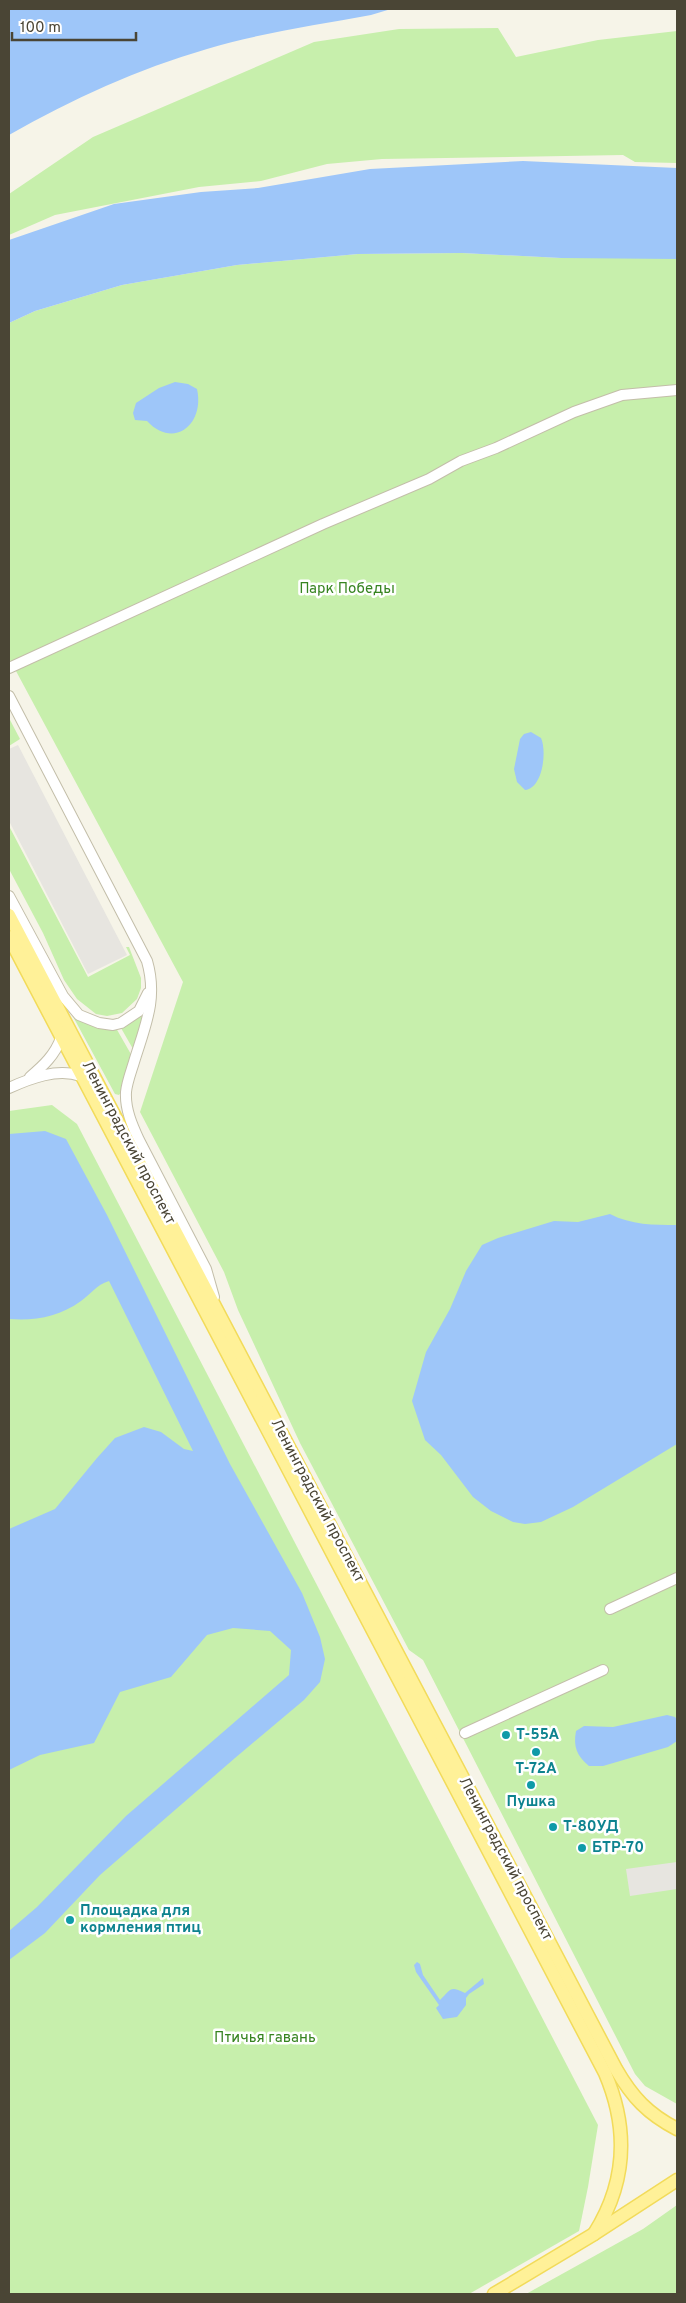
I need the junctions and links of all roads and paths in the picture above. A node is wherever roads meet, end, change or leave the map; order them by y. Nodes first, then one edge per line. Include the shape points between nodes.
1 (677, 390) edge
2 (9, 668) edge
3 (9, 696) edge
4 (9, 896) edge
5 (9, 915) edge
6 (9, 937) edge
7 (149, 970) junction
8 (61, 1038) junction
9 (81, 1076) junction
10 (27, 1080) junction
11 (9, 1088) edge
12 (220, 1318) junction
13 (677, 1578) edge
14 (610, 1609) dead end
15 (603, 1670) dead end
16 (464, 1733) dead end
17 (677, 2129) edge
18 (677, 2180) edge
19 (594, 2234) junction
20 (512, 2288) edge
21 (494, 2294) edge

1 - 2 street via 622,395 574,412
3 - 7 street via 128,923
4 - 7 street via 63,996 86,1019 112,1025 134,1016 147,998
5 - 12 main road, Ленинградский проспект
6 - 8 main road, Ленинградский проспект
7 - 12 street via 152,998 129,1078 127,1106 139,1140 206,1270
8 - 9 main road, Ленинградский проспект
8 - 10 street via 50,1058
9 - 10 street via 59,1072
9 - 19 main road, Ленинградский проспект via 605,2073 620,2119 622,2150 617,2179
10 - 11 street
12 - 17 main road, Ленинградский проспект via 626,2086 644,2108
13 - 14 street
15 - 16 street
18 - 19 main road
19 - 20 main road
20 - 21 main road

